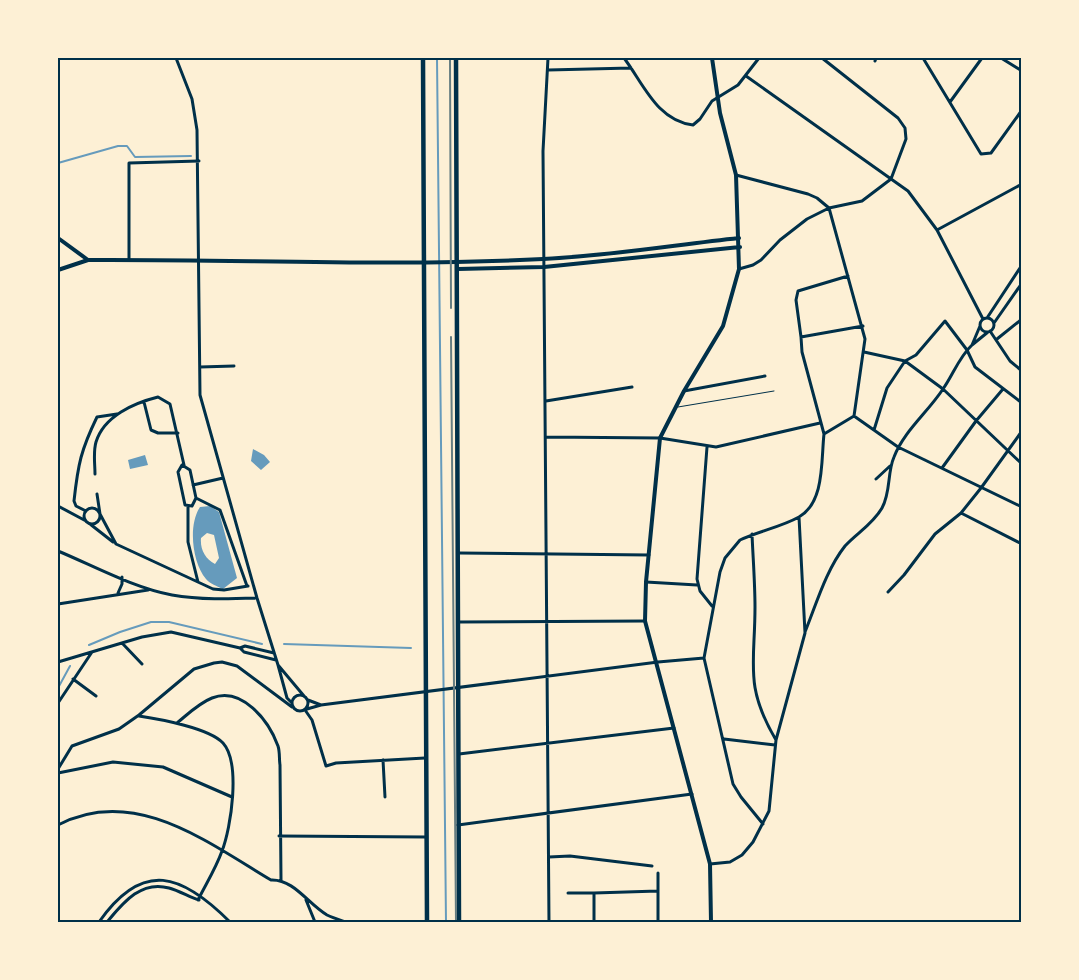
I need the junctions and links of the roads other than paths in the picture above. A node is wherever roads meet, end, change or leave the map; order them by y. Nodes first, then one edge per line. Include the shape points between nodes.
1 (176, 58) edge
2 (423, 58) edge
3 (456, 58) edge
4 (548, 58) edge
5 (624, 58) edge
6 (712, 58) edge
7 (759, 58) edge
8 (822, 58) edge
9 (923, 58) edge
10 (982, 58) edge
11 (1001, 58) edge
12 (632, 68) junction
13 (548, 70) junction
14 (1022, 72) edge
15 (746, 76) junction
16 (718, 97) junction
17 (950, 102) junction
18 (1022, 110) edge
19 (199, 161) junction
20 (736, 175) junction
21 (891, 180) junction
22 (1022, 184) edge
23 (829, 208) junction
24 (937, 230) junction
25 (58, 238) edge
26 (739, 238) junction
27 (671, 246) junction
28 (740, 247) junction
29 (608, 254) junction
30 (672, 254) junction
31 (543, 259) junction
32 (88, 260) junction
33 (129, 260) junction
34 (200, 260) junction
35 (423, 262) junction
36 (458, 262) junction
37 (609, 262) junction
38 (1022, 266) edge
39 (544, 267) junction
40 (458, 269) junction
41 (739, 269) junction
42 (58, 270) edge
43 (848, 276) junction
44 (1022, 283) edge
45 (985, 318) junction
46 (1022, 319) edge
47 (994, 323) junction
48 (863, 326) junction
49 (980, 326) junction
50 (989, 332) junction
51 (801, 337) junction
52 (998, 339) junction
53 (972, 345) junction
54 (966, 350) junction
55 (864, 352) junction
56 (905, 361) junction
57 (200, 366) junction
58 (234, 366) dead end
59 (1022, 371) edge
60 (765, 376) dead end
61 (632, 387) dead end
62 (944, 389) junction
63 (1003, 389) junction
64 (684, 391) junction
65 (774, 392) dead end
66 (546, 401) junction
67 (144, 402) junction
68 (1022, 402) edge
69 (677, 407) junction
70 (117, 414) junction
71 (854, 416) junction
72 (976, 422) junction
73 (820, 423) junction
74 (874, 430) junction
75 (1022, 431) edge
76 (178, 433) junction
77 (824, 434) junction
78 (546, 437) junction
79 (660, 438) junction
80 (707, 447) junction
81 (898, 447) junction
82 (1007, 451) junction
83 (1022, 464) edge
84 (184, 465) junction
85 (890, 465) junction
86 (942, 468) junction
87 (95, 474) dead end
88 (223, 478) junction
89 (876, 479) dead end
90 (193, 485) junction
91 (981, 488) junction
92 (97, 494) dead end
93 (196, 498) junction
94 (58, 506) edge
95 (1022, 506) edge
96 (188, 507) junction
97 (86, 511) junction
98 (960, 513) junction
99 (100, 514) junction
100 (799, 517) junction
101 (87, 521) junction
102 (752, 534) junction
103 (116, 544) junction
104 (1022, 544) edge
105 (58, 551) edge
106 (459, 553) junction
107 (546, 553) junction
108 (650, 555) junction
109 (122, 577) junction
110 (198, 582) junction
111 (646, 582) junction
112 (253, 584) junction
113 (697, 585) junction
114 (247, 586) junction
115 (150, 590) junction
116 (888, 592) dead end
117 (118, 594) junction
118 (257, 598) junction
119 (58, 604) edge
120 (713, 607) junction
121 (645, 621) junction
122 (458, 622) junction
123 (547, 622) junction
124 (805, 633) junction
125 (121, 643) junction
126 (240, 648) junction
127 (92, 652) junction
128 (275, 653) junction
129 (704, 658) junction
130 (276, 660) junction
131 (58, 662) edge
132 (658, 662) junction
133 (142, 664) dead end
134 (278, 666) junction
135 (548, 677) junction
136 (73, 679) junction
137 (459, 688) junction
138 (424, 692) junction
139 (96, 696) dead end
140 (304, 696) junction
141 (308, 700) junction
142 (292, 702) junction
143 (58, 703) edge
144 (320, 705) junction
145 (292, 707) junction
146 (306, 709) junction
147 (138, 716) junction
148 (177, 723) junction
149 (675, 728) junction
150 (723, 739) junction
151 (776, 740) junction
152 (548, 744) junction
153 (775, 745) junction
154 (459, 754) junction
155 (425, 758) junction
156 (383, 760) junction
157 (58, 771) edge
158 (693, 794) junction
159 (232, 797) junction
160 (385, 797) dead end
161 (549, 814) junction
162 (458, 824) junction
163 (763, 824) junction
164 (58, 825) edge
165 (279, 836) junction
166 (426, 837) junction
167 (222, 851) junction
168 (549, 857) junction
169 (710, 864) junction
170 (652, 866) dead end
171 (658, 873) dead end
172 (281, 880) junction
173 (658, 891) junction
174 (568, 893) dead end
175 (594, 893) junction
176 (200, 895) junction
177 (198, 900) junction
178 (306, 900) junction
179 (205, 901) junction
180 (99, 922) edge
181 (108, 922) edge
182 (230, 922) edge
183 (315, 922) edge
184 (346, 922) edge
185 (427, 922) edge
186 (459, 922) edge
187 (549, 922) edge
188 (594, 922) edge
189 (658, 922) edge
190 (711, 922) edge

1 - 19 street via 192,98
2 - 35 main road
3 - 36 main road
4 - 13 street
5 - 12 street
6 - 16 street
7 - 15 street
8 - 21 street via 903,123 905,145
9 - 17 street
10 - 17 street
11 - 14 street
12 - 13 street
12 - 16 street via 658,107 669,117 684,123 695,124 712,100
13 - 31 street via 543,151
15 - 16 street
15 - 21 street
16 - 20 street
17 - 18 street via 970,139 984,155 991,153
19 - 33 street via 128,163
19 - 34 street
20 - 23 street via 808,194
20 - 26 street
21 - 23 street via 862,201
21 - 24 street via 915,199
22 - 24 street
23 - 41 street via 797,226 753,265
23 - 43 street
24 - 45 street
25 - 32 street
26 - 27 street
26 - 28 street
27 - 29 street
27 - 30 street
28 - 30 street
28 - 41 street
29 - 31 street
29 - 37 street
30 - 37 street
31 - 36 street
31 - 39 street
32 - 33 street
32 - 42 street
33 - 34 street
34 - 35 street
34 - 57 street
35 - 36 street
35 - 138 main road
36 - 40 main road
37 - 39 street
38 - 45 street
39 - 40 street
39 - 66 street
40 - 106 main road
41 - 64 street via 724,326
43 - 48 street
43 - 51 street via 798,291 796,300
44 - 47 street
45 - 47 street
45 - 49 street
46 - 52 street
47 - 50 street
48 - 51 street
48 - 55 street
49 - 50 street
49 - 53 street
50 - 52 street
50 - 53 street
51 - 73 street
52 - 59 street via 1010,361
53 - 54 street
54 - 56 street via 947,321 916,355
54 - 62 street
54 - 63 street via 976,367
55 - 56 street
55 - 71 street
56 - 62 street
56 - 74 street via 884,393
57 - 58 street
57 - 88 street via 202,403
60 - 64 street
61 - 66 street
62 - 72 street
62 - 81 street
63 - 68 street
63 - 72 street
64 - 69 street
65 - 69 lane
66 - 78 street
67 - 70 street
67 - 76 street via 151,430
67 - 76 street via 158,397 169,402
69 - 79 street
70 - 87 street via 96,441
70 - 97 street via 97,417 83,447 74,501 76,506
71 - 74 street
71 - 77 street
72 - 82 street
72 - 86 street
73 - 77 street
73 - 80 street
74 - 81 street
75 - 82 street
76 - 84 street
77 - 100 street via 815,498
78 - 79 street
78 - 107 street
79 - 80 street
79 - 108 street
80 - 113 street
81 - 85 street
81 - 86 street
82 - 83 street
82 - 91 street
84 - 90 street via 190,470
84 - 96 street via 179,468 178,476 184,504
85 - 89 street
85 - 124 street via 888,492 883,505 876,518 836,560
86 - 91 street
88 - 90 street
88 - 112 street
90 - 93 street
91 - 95 street
91 - 98 street
92 - 99 street
93 - 96 street
93 - 114 street via 220,510
94 - 101 street
96 - 110 street via 188,542
97 - 99 street via 93,508
97 - 101 street
98 - 104 street
98 - 116 street via 935,534
99 - 101 street via 97,522
99 - 103 street
100 - 102 street
100 - 124 street
101 - 103 street
102 - 120 street via 740,540 725,558
102 - 151 street via 755,608 752,674 760,708
103 - 110 street
105 - 109 street
106 - 107 street
106 - 122 main road
107 - 108 street
107 - 123 street
108 - 111 street
109 - 115 street
109 - 117 street
110 - 114 street via 219,590
111 - 113 street
111 - 121 street
112 - 114 street
112 - 118 street
113 - 120 street
115 - 117 street
115 - 118 street via 196,598
117 - 119 street
118 - 128 street
120 - 129 street
121 - 123 street
121 - 132 street
122 - 123 street
122 - 137 main road
123 - 135 street
124 - 151 street
125 - 126 street via 171,632
125 - 127 street
125 - 133 street
126 - 128 street via 245,646
126 - 130 street via 244,652
127 - 131 street
127 - 136 street
128 - 130 street
129 - 132 street
129 - 150 street
130 - 134 street
132 - 135 street
132 - 149 street
134 - 140 street
134 - 142 street via 287,698
135 - 137 street
135 - 152 street
136 - 139 street
136 - 143 street
137 - 138 street
137 - 154 main road
138 - 144 street
138 - 155 main road
140 - 141 street
140 - 142 street via 296,696
141 - 144 street
141 - 146 street
142 - 145 street
144 - 146 street
145 - 146 street via 298,712
145 - 147 street via 237,666 222,662 194,669
146 - 156 street via 326,766
147 - 148 street
147 - 157 street via 119,729 72,746
148 - 159 street via 222,742 233,780
148 - 165 street via 212,697 224,695 242,700 254,708 278,746
149 - 152 street
149 - 158 street
150 - 153 street
150 - 163 street via 734,784
151 - 153 street
152 - 154 street
152 - 161 street
153 - 163 street via 772,797
154 - 162 main road
155 - 156 street
155 - 166 main road
156 - 160 street
157 - 159 street via 114,762 162,767
158 - 161 street
158 - 169 street
159 - 167 street
161 - 162 street
161 - 168 street
162 - 186 main road
163 - 169 street via 742,856 730,862
164 - 167 street via 96,814 142,814 187,830
165 - 166 street
165 - 172 street
166 - 185 main road
167 - 172 street via 271,880
167 - 176 street
168 - 170 street via 570,856
168 - 187 street
169 - 190 street
171 - 173 street
172 - 178 street
173 - 175 street
173 - 189 street
174 - 175 street
175 - 188 street
176 - 177 street
176 - 179 street
176 - 180 street via 171,882 143,881 126,892
177 - 179 street
177 - 181 street via 167,887 144,888 121,905
178 - 183 street
178 - 184 street via 329,916
179 - 182 street

